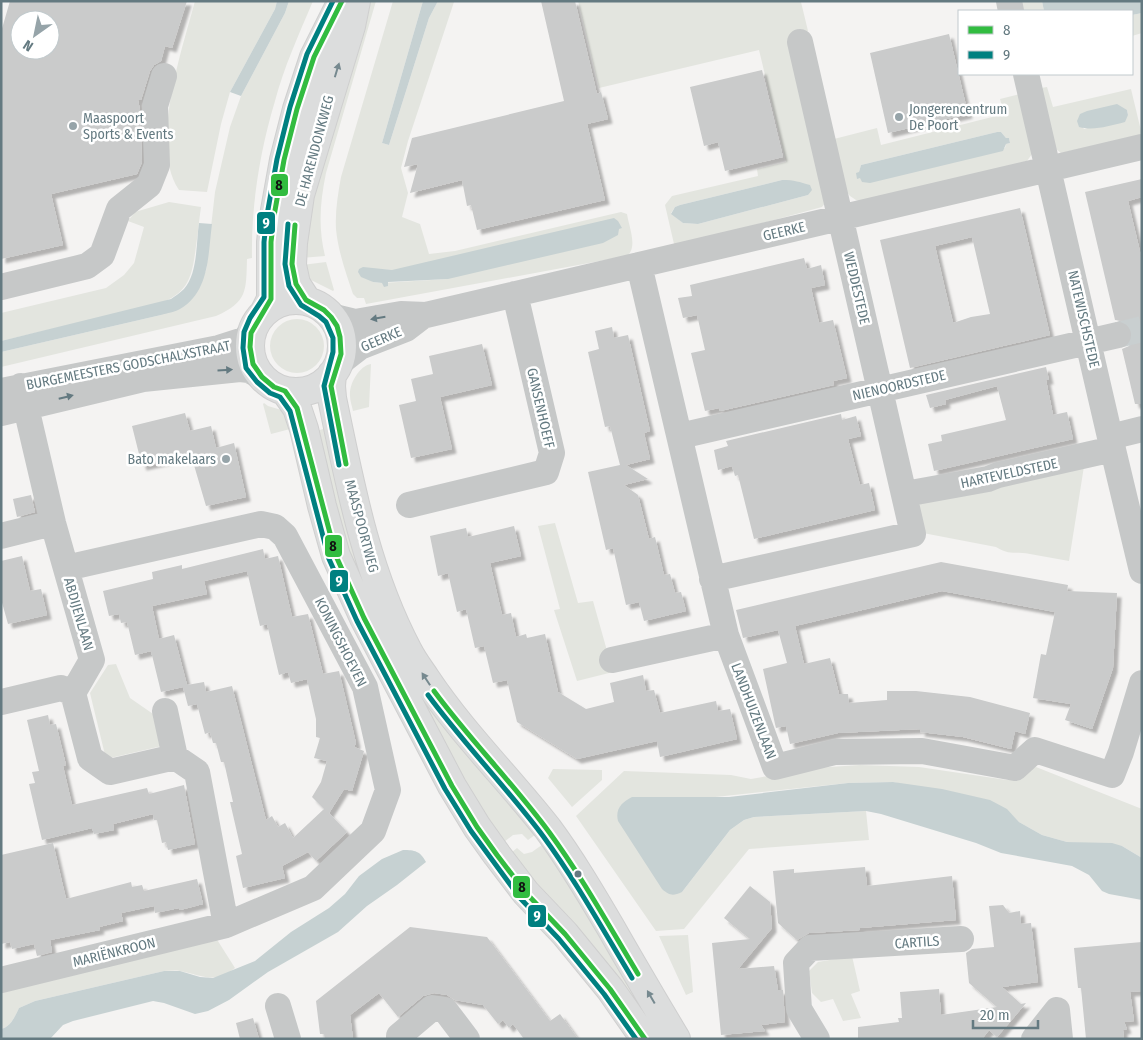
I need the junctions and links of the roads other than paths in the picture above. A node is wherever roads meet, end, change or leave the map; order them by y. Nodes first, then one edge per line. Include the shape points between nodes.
1 (342, 1) edge
2 (356, 1) edge
3 (800, 42) dead end
4 (1026, 75) edge
5 (164, 76) dead end
6 (1142, 147) edge
7 (1049, 169) junction
8 (842, 217) junction
9 (639, 265) junction
10 (1, 287) edge
11 (515, 294) junction
12 (307, 301) junction
13 (426, 315) junction
14 (330, 316) junction
15 (258, 322) junction
16 (1118, 335) tunnel mouth
17 (1089, 341) junction
18 (335, 369) junction
19 (273, 384) junction
20 (880, 390) junction
21 (12, 399) edge
22 (1142, 429) edge
23 (680, 436) junction
24 (1111, 443) junction
25 (905, 494) junction
26 (410, 505) dead end
27 (53, 523) junction
28 (1, 536) edge
29 (66, 568) junction
30 (1142, 571) edge
31 (712, 579) junction
32 (726, 636) junction
33 (612, 660) dead end
34 (1142, 683) edge
35 (73, 693) junction
36 (1, 702) edge
37 (165, 712) dead end
38 (175, 757) junction
39 (226, 925) junction
40 (961, 939) dead end
41 (1, 980) edge
42 (278, 1006) dead end
43 (288, 1039) edge
44 (400, 1039) edge
45 (467, 1039) edge
46 (646, 1039) edge
47 (676, 1039) edge
48 (818, 1039) edge
49 (1034, 1039) edge
50 (1060, 1039) edge

1 - 15 main road, DE HARENDONKWEG via 314,57 297,109 274,216 271,299
12 -> 2 main road, DE HARENDONKWEG via 296,284 292,265 300,195
3 - 8 street, WEDDESTEDE
4 - 7 street, NATEWISCHSTEDE
5 - 10 street via 155,106 157,166 149,185 119,209 102,255 87,266
6 - 7 street, GEERKE
7 - 8 street, GEERKE
7 - 17 street, NATEWISCHSTEDE
8 - 9 street, GEERKE
8 - 20 street, WEDDESTEDE
9 - 11 street, GEERKE
9 - 23 street, LANDHUIZENLAAN
11 - 13 street, GEERKE
11 - 26 street, GANSENHOEFF via 552,453 546,472
12 - 14 main road
12 - 15 main road via 276,304
13 -> 14 street, GEERKE via 401,314 355,322
13 - 18 street, GEERKE via 406,329 360,347
14 - 18 main road via 342,342 341,357
15 - 19 main road via 250,356 253,364
15 - 21 street, BURGEMEESTERS GODSCHALXSTRAAT via 244,340 219,348
16 - 17 street, NIENOORDSTEDE
17 - 20 street, NIENOORDSTEDE
17 - 24 street, NATEWISCHSTEDE
18 - 19 main road via 323,383 310,390 295,392
47 -> 18 main road, MAASPOORTWEG via 579,874 549,831 471,740 409,653 366,551 332,398 330,386
21 -> 19 street, BURGEMEESTERS GODSCHALXSTRAAT via 143,379 240,369 249,370
19 - 46 main road, MAASPOORTWEG via 294,401 302,422 336,556 364,618 452,786 477,827 526,893 605,982
20 - 23 street, NIENOORDSTEDE
20 - 25 street, WEDDESTEDE
21 - 27 street, ABDIJENLAAN
22 - 24 street
23 - 31 street, LANDHUIZENLAAN
24 - 25 street, HARTEVELDSTEDE via 988,479
24 - 30 street, NATEWISCHSTEDE
25 - 31 street, WEDDESTEDE via 914,534
27 - 28 street
27 - 29 street, ABDIJENLAAN
29 - 35 street, ABDIJENLAAN via 92,660
29 - 39 street, KONINGSHOEVEN via 260,524 275,527 285,536 365,687 388,790 373,831 313,888
31 - 32 street, LANDHUIZENLAAN
32 - 33 street
32 - 34 street, LANDHUIZENLAAN via 775,767 835,752 922,751 1015,768 1035,750 1112,775
35 - 36 street via 61,688
35 - 38 street via 90,758 110,772
37 - 38 street
38 - 39 street via 197,772
39 - 41 street, MARIËNKROON
40 - 48 street, CARTILS via 810,948 796,963 799,1009
42 - 43 street
44 - 45 street via 399,1036 432,1008 446,1010
49 - 50 street via 1057,1010

